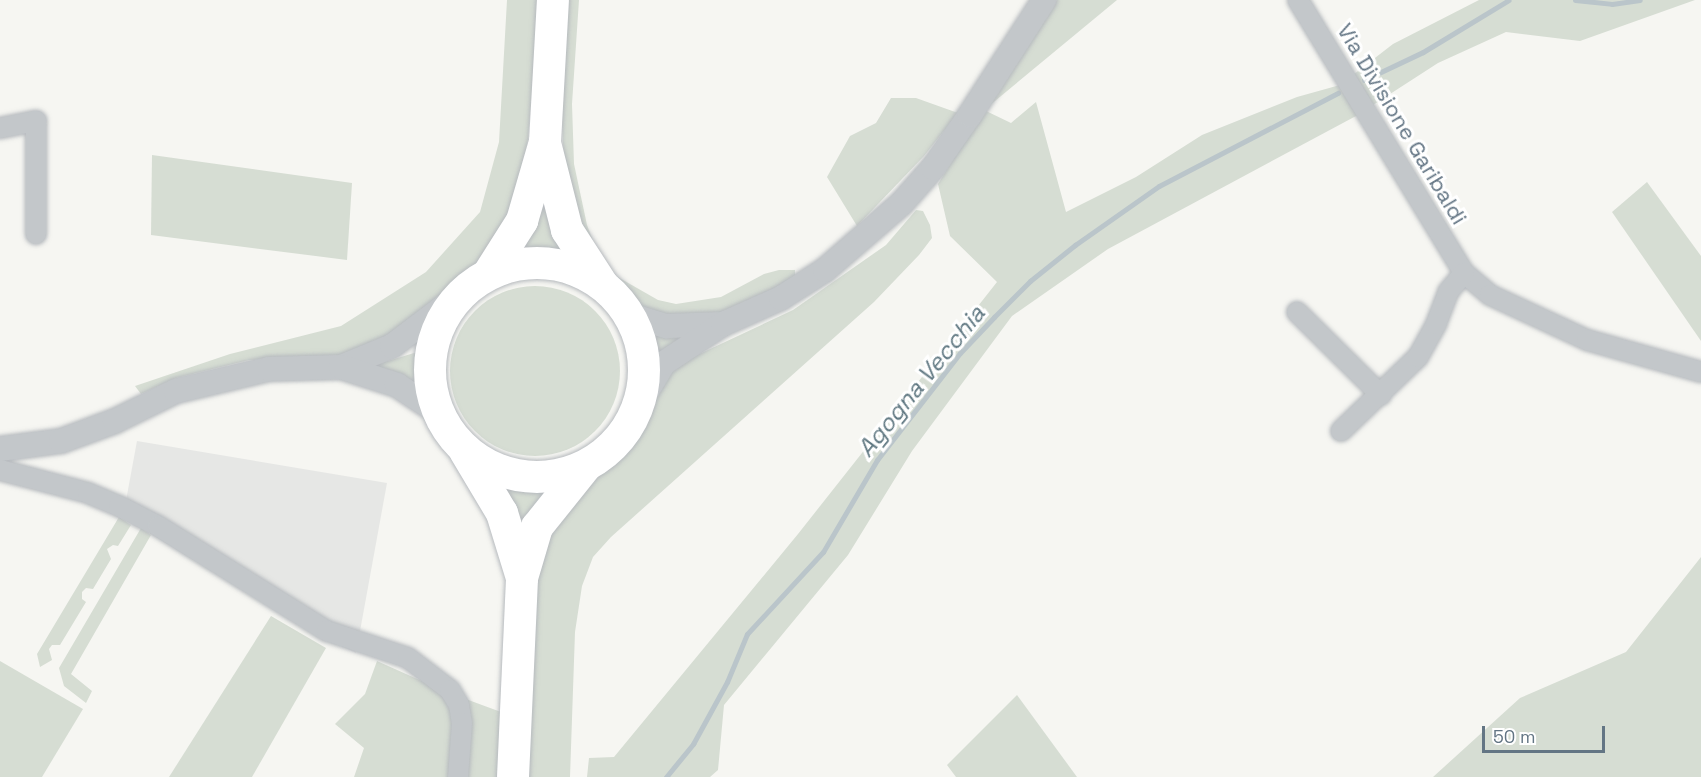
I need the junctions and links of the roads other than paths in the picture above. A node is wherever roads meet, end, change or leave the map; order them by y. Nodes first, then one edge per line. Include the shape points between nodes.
1 (553, 0) edge
2 (1044, 0) edge
3 (1298, 0) edge
4 (0, 128) edge
5 (545, 142) junction
6 (36, 234) dead end
7 (489, 273) junction
8 (1464, 273) junction
9 (602, 284) junction
10 (458, 296) junction
11 (1297, 312) dead end
12 (630, 315) junction
13 (723, 324) junction
14 (341, 367) junction
15 (1701, 372) edge
16 (1381, 395) junction
17 (641, 401) junction
18 (439, 413) junction
19 (1341, 431) dead end
20 (0, 449) edge
21 (463, 449) junction
22 (585, 467) junction
23 (0, 470) edge
24 (522, 578) junction
25 (458, 777) edge
26 (513, 777) edge

1 - 5 main road
2 - 13 street via 933,168 902,203 825,270 782,298
3 - 8 street, Via Divisione Garibaldi
4 - 6 street via 36,121
5 - 7 main road via 522,221
5 - 9 main road via 567,230
7 - 9 main road via 518,264 547,262 576,269
7 - 10 main road
8 - 15 street, Via Divisione Garibaldi via 1490,295 1587,340
8 - 16 street via 1448,292 1418,357
9 - 12 main road
10 - 14 street via 392,346
10 - 18 main road via 441,322 431,352 430,383
11 - 16 street
12 - 13 street via 667,326
12 - 17 main road via 642,343 645,372
13 - 17 street via 664,363
14 - 18 street via 398,385
14 - 20 street via 269,369 219,379 176,391 115,421 61,441
16 - 19 street
17 - 22 main road via 616,443
18 - 21 main road
21 - 22 main road via 490,467 522,477 554,477
21 - 24 main road via 501,513
22 - 24 main road via 537,527
23 - 25 street via 88,493 119,506 327,631 408,658 450,690 459,705 462,723
24 - 26 main road

